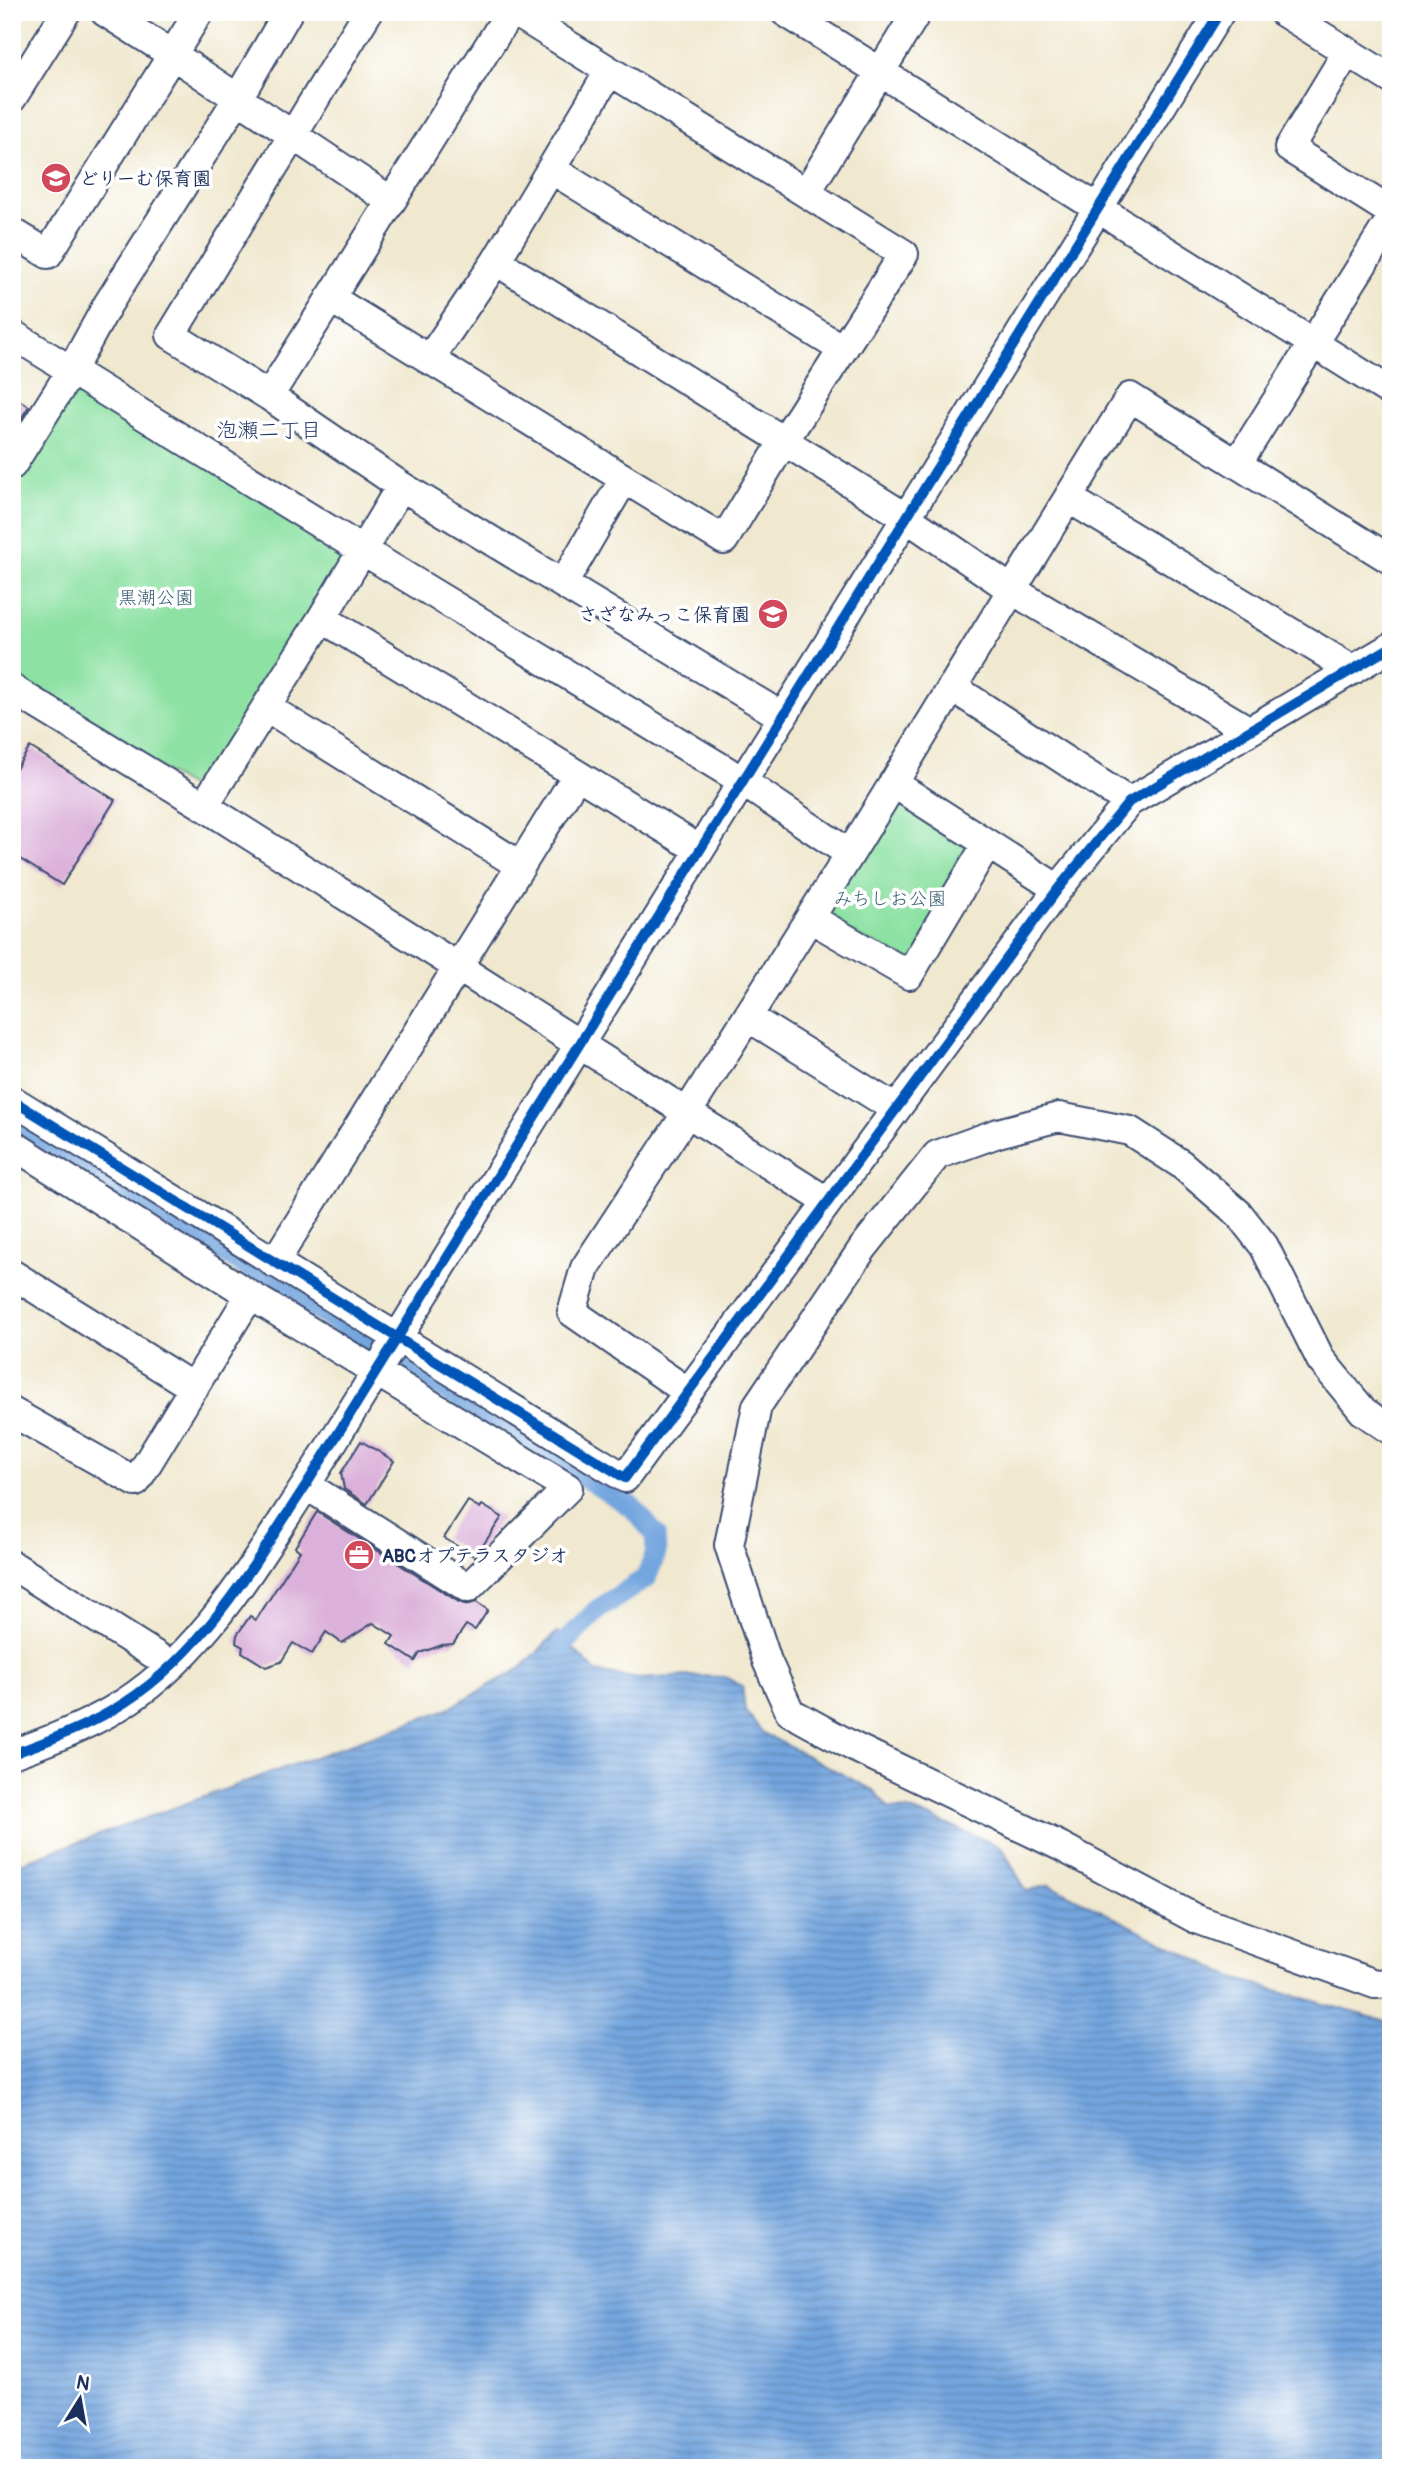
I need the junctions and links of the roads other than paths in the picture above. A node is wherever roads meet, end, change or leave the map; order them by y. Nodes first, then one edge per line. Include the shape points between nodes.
1 (66, 12) edge
2 (106, 12) edge
3 (199, 12) edge
4 (288, 12) edge
5 (368, 12) edge
6 (512, 12) edge
7 (785, 12) edge
8 (917, 12) edge
9 (1220, 12) edge
10 (1283, 12) edge
11 (1347, 52) junction
12 (173, 55) junction
13 (609, 72) junction
14 (881, 72) junction
15 (1391, 79) edge
16 (12, 98) edge
17 (238, 98) junction
18 (293, 134) junction
19 (551, 169) junction
20 (806, 193) junction
21 (391, 201) junction
22 (1100, 209) junction
23 (1391, 212) edge
24 (1391, 219) edge
25 (12, 232) edge
26 (496, 261) junction
27 (330, 298) junction
28 (12, 334) edge
29 (1314, 344) junction
30 (842, 349) junction
31 (429, 360) junction
32 (71, 371) junction
33 (1391, 392) edge
34 (269, 396) junction
35 (784, 441) junction
36 (1237, 464) junction
37 (12, 465) edge
38 (624, 479) junction
39 (401, 486) junction
40 (1068, 498) junction
41 (907, 518) junction
42 (362, 550) junction
43 (1391, 560) edge
44 (563, 584) junction
45 (1012, 590) junction
46 (322, 618) junction
47 (1391, 647) edge
48 (1353, 670) junction
49 (952, 687) junction
50 (12, 689) edge
51 (266, 707) junction
52 (783, 717) junction
53 (1248, 730) junction
54 (578, 775) junction
55 (743, 781) junction
56 (893, 783) junction
57 (1129, 802) junction
58 (204, 806) junction
59 (987, 844) junction
60 (700, 850) junction
61 (850, 854) junction
62 (521, 866) junction
63 (1058, 890) junction
64 (810, 918) junction
65 (458, 968) junction
66 (748, 1017) junction
67 (579, 1045) junction
68 (12, 1100) edge
69 (896, 1109) junction
70 (687, 1113) junction
71 (12, 1144) edge
72 (828, 1202) junction
73 (274, 1263) junction
74 (12, 1273) edge
75 (250, 1296) junction
76 (387, 1353) junction
77 (194, 1388) junction
78 (688, 1392) junction
79 (12, 1412) edge
80 (1391, 1430) edge
81 (306, 1485) junction
82 (12, 1565) edge
83 (171, 1665) junction
84 (17, 1747) edge
85 (1391, 1983) edge

1 - 16 street
2 - 12 street
3 - 12 street
4 - 17 street
5 - 18 street
6 - 13 street
6 - 21 street
7 - 14 street
8 - 14 street
9 - 22 street
10 - 11 street
11 - 15 street
11 - 23 street via 1289,148
12 - 17 street
12 - 25 street via 48,254
13 - 19 street
13 - 20 street
14 - 20 street
14 - 22 street
17 - 18 street
17 - 32 street
18 - 21 street
18 - 34 street via 172,335
19 - 26 street
19 - 30 street
20 - 30 street via 904,254
21 - 27 street
22 - 29 street
22 - 41 street
24 - 29 street
26 - 31 street
26 - 35 street
27 - 31 street
27 - 34 street
28 - 32 street
29 - 33 street
29 - 36 street
30 - 35 street
31 - 38 street
32 - 37 street
32 - 42 street
34 - 39 street
35 - 38 street via 724,540
35 - 41 street
36 - 40 street via 1130,397
36 - 43 street
38 - 44 street
39 - 42 street
39 - 44 street
40 - 45 street
40 - 48 street
41 - 45 street
41 - 52 street
42 - 46 street
42 - 55 street
44 - 52 street
45 - 49 street
45 - 53 street
46 - 51 street
46 - 54 street
47 - 48 street
48 - 53 street
49 - 56 street
49 - 57 street
50 - 58 street
51 - 58 street
51 - 62 street
52 - 55 street
53 - 57 street
54 - 60 street
54 - 62 street
55 - 60 street
55 - 61 street
56 - 59 street
56 - 61 street
57 - 63 street
58 - 65 street
59 - 63 street
59 - 64 street via 909,975
60 - 67 street
61 - 64 street
62 - 65 street
63 - 69 street
64 - 66 street
65 - 67 street
65 - 73 street
66 - 69 street
66 - 70 street
67 - 70 street
67 - 76 street
68 - 73 street
69 - 72 street
70 - 72 street
70 - 78 street via 584,1268 572,1312
71 - 75 street
72 - 78 street
73 - 76 street
74 - 77 street
75 - 76 street
75 - 77 street
76 - 78 street via 625,1478
76 - 81 street
76 - 81 street via 568,1488 467,1588
77 - 79 street via 136,1482
80 - 85 street via 1363,1411 1321,1360 1264,1246 1238,1213 1181,1164 1130,1131 1059,1117 937,1155 863,1248 757,1406 729,1545 767,1661 790,1712 1196,1919 1375,1984
81 - 83 street via 242,1582
82 - 83 street
83 - 84 street via 113,1710 75,1730

